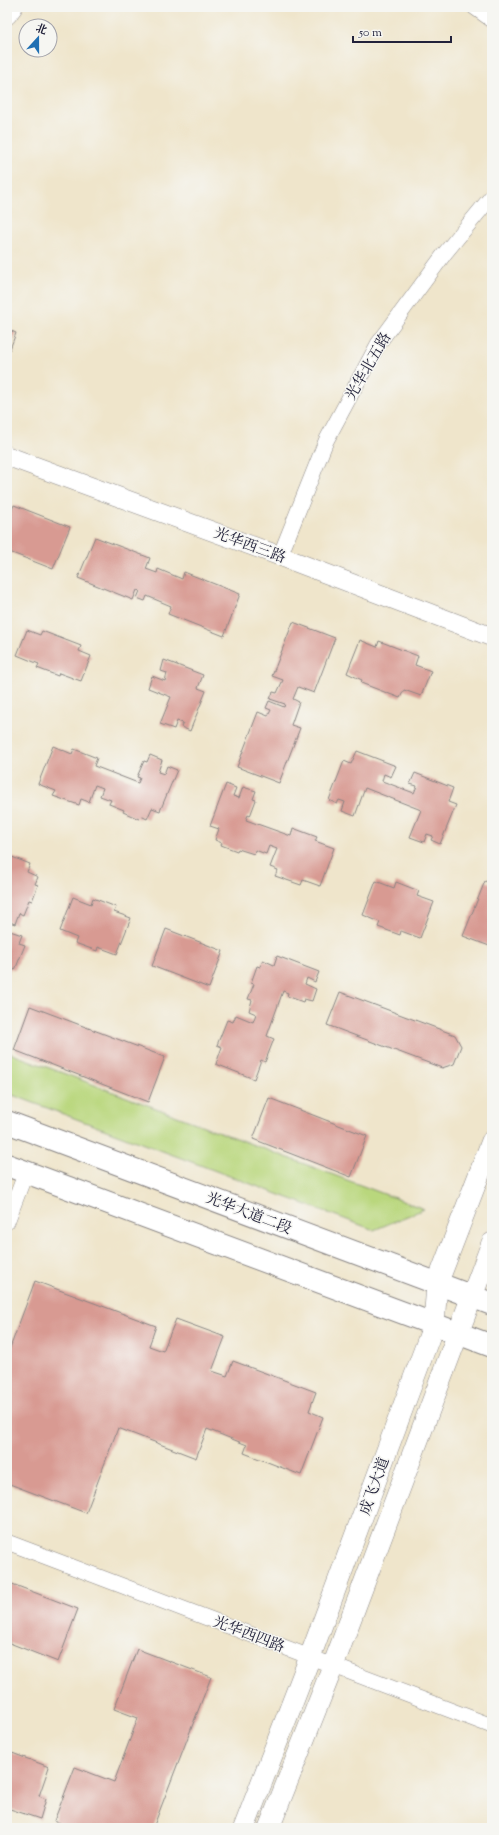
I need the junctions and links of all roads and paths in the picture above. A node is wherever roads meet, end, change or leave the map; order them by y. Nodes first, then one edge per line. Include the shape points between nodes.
1 (13, 7) edge
2 (474, 7) edge
3 (7, 15) edge
4 (492, 20) edge
5 (492, 196) edge
6 (7, 456) edge
7 (280, 556) junction
8 (492, 637) edge
9 (7, 1122) edge
10 (492, 1141) edge
11 (16, 1169) edge
12 (7, 1222) edge
13 (492, 1243) edge
14 (438, 1284) junction
15 (472, 1297) junction
16 (492, 1304) edge
17 (434, 1324) junction
18 (458, 1333) junction
19 (492, 1346) edge
20 (7, 1542) edge
21 (310, 1658) junction
22 (333, 1666) junction
23 (492, 1726) edge
24 (244, 1828) edge
25 (269, 1828) edge

1 - 3 street
2 - 4 street
5 - 7 street, 光华北五路 via 445,253 378,344 326,441
6 - 7 street, 光华西三路
7 - 8 street, 光华西三路
9 - 14 main road, 光华大道二段
10 - 14 main road, 成飞大道
11 - 12 street
11 - 17 main road
13 - 15 main road, 成飞大道
14 - 15 main road, 光华大道二段
14 - 17 main road, 成飞大道
15 - 16 main road, 光华大道二段
15 - 18 main road, 成飞大道
17 - 18 main road
17 - 21 main road, 成飞大道
18 - 19 main road
18 - 22 main road, 成飞大道
20 - 21 street, 光华西四路
21 - 22 street, 光华西四路
21 - 24 main road, 成飞大道
22 - 23 street, 光华西四路
22 - 25 main road, 成飞大道

